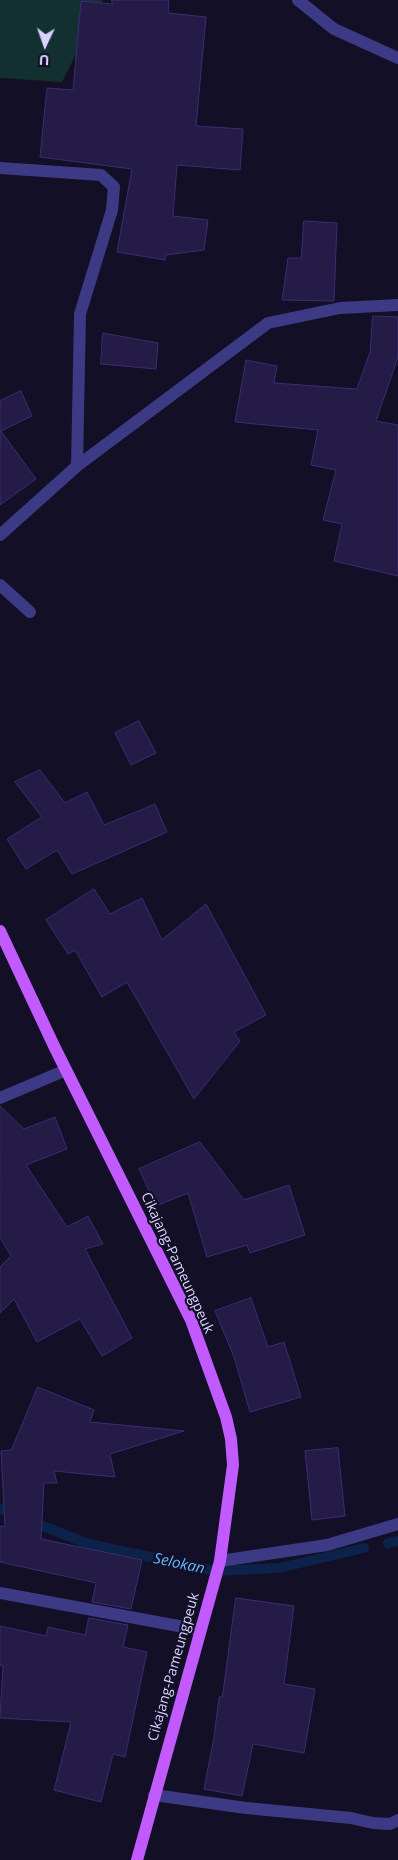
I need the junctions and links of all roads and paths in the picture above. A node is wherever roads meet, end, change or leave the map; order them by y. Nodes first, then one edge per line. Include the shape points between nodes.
1 (298, 0) edge
2 (398, 58) edge
3 (0, 168) edge
4 (398, 305) edge
5 (78, 466) junction
6 (0, 535) edge
7 (0, 585) edge
8 (30, 612) dead end
9 (0, 931) edge
10 (66, 1070) junction
11 (0, 1098) edge
12 (398, 1524) edge
13 (219, 1564) junction
14 (0, 1593) edge
15 (200, 1630) junction
16 (154, 1795) junction
17 (398, 1820) edge
18 (137, 1860) edge

1 - 2 street via 334,29
3 - 5 street via 100,175 114,187 112,210 80,314
4 - 5 street via 340,308 268,324
5 - 6 street
7 - 8 street
9 - 10 main road, Cikajang-Pameungpeuk
10 - 11 street
10 - 13 main road, Cikajang-Pameungpeuk via 191,1320 226,1417 233,1465
12 - 13 street via 327,1546
13 - 15 main road, Cikajang-Pameungpeuk
14 - 15 street
15 - 16 main road, Cikajang-Pameungpeuk
16 - 17 street via 373,1823 390,1824
16 - 18 main road, Cikajang-Pameungpeuk

